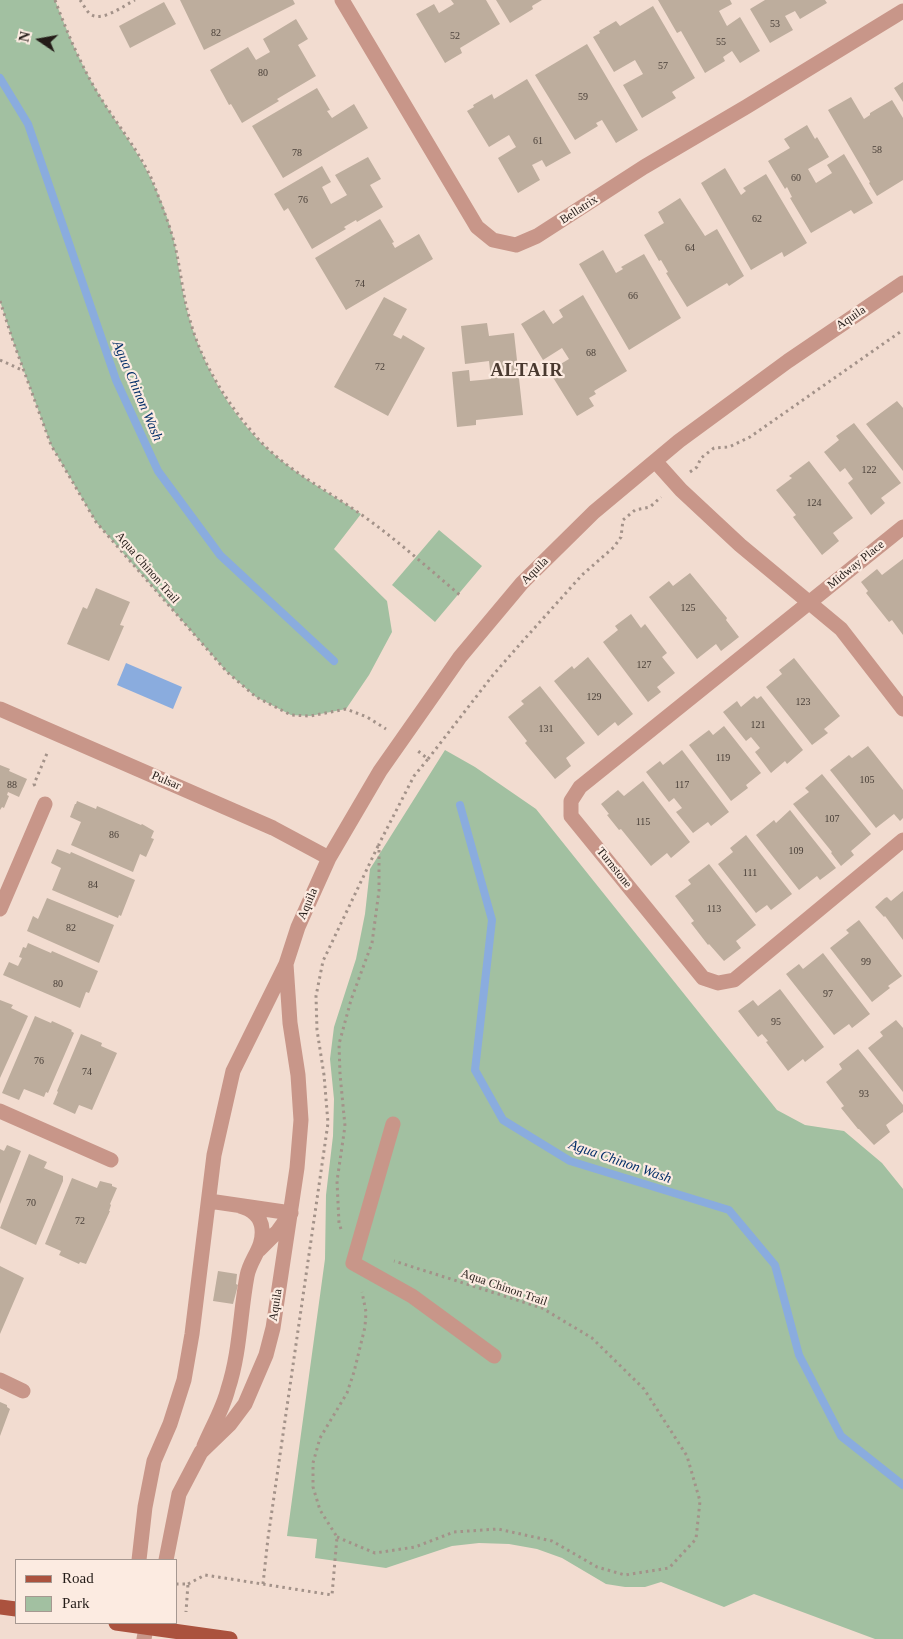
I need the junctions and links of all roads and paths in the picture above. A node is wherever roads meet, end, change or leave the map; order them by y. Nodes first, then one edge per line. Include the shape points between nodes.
1 (55, 0) edge
2 (80, 0) edge
3 (135, 0) edge
4 (342, 0) edge
5 (903, 11) edge
6 (903, 283) edge
7 (0, 301) edge
8 (903, 330) edge
9 (0, 360) edge
10 (24, 371) junction
11 (655, 461) junction
12 (676, 484) junction
13 (903, 527) edge
14 (461, 596) dead end
15 (808, 602) junction
16 (0, 709) edge
17 (903, 709) edge
18 (387, 729) dead end
19 (55, 733) junction
20 (419, 751) dead end
21 (428, 759) junction
22 (45, 804) joint
23 (903, 840) edge
24 (329, 858) junction
25 (0, 909) edge
26 (286, 964) junction
27 (0, 1111) edge
28 (393, 1124) dead end
29 (111, 1160) dead end
30 (209, 1201) junction
31 (240, 1206) junction
32 (291, 1213) junction
33 (259, 1250) junction
34 (388, 1259) dead end
35 (353, 1263) junction
36 (494, 1356) dead end
37 (0, 1380) edge
38 (23, 1391) dead end
39 (201, 1452) junction
40 (338, 1537) junction
41 (139, 1559) edge
42 (166, 1559) edge
43 (178, 1584) edge
44 (188, 1584) junction
45 (0, 1607) edge
46 (15, 1609) edge
47 (122, 1624) edge
48 (145, 1628) edge
49 (185, 1633) junction
50 (230, 1639) edge

1 - 14 path via 81,63 152,180 176,249 182,291 193,329 204,358 232,406 254,435 276,456 388,535
2 - 3 path via 89,13 102,18
4 - 5 street, Bellatrix via 477,227 493,240 516,245 537,236 644,167
6 - 11 street, Aquila via 788,361
7 - 10 path, Aqua Chinon Trail
8 - 12 path via 750,437 729,447 714,448
9 - 10 path
10 - 18 path, Aqua Chinon Trail via 51,445 96,522 227,672 256,697 291,715 310,716 346,709
11 - 12 street
11 - 24 street, Aquila via 594,512 522,583 460,657 380,771
12 - 15 street via 740,545
12 - 21 path via 650,506 635,510 623,520 621,538 614,547 582,576 521,643
13 - 15 street, Midway Place
15 - 17 street via 841,630
15 - 23 street, Turnstone via 580,787 571,801 571,816 703,978 718,984 734,980
16 - 19 street, Pulsar
19 - 22 path via 34,784
19 - 24 street, Pulsar via 273,828
20 - 21 path
21 - 35 path via 414,776 379,844 379,891 372,942 340,1044 345,1126 337,1180 339,1223
22 - 25 street
24 - 26 street, Aquila via 298,927
26 - 30 street, Aquila via 233,1071 214,1155
26 - 32 street, Aquila via 301,1120
27 - 29 street
28 - 35 street
30 - 31 street
30 - 41 street, Aquila via 184,1380 154,1461
31 - 32 street
31 - 33 street via 254,1212 262,1226
32 - 33 street
32 - 39 street, Aquila via 266,1356 245,1404
33 - 39 street via 248,1273 228,1390
34 - 40 path, Aqua Chinon Trail via 542,1308 592,1338 644,1389 687,1456 700,1501 696,1539 669,1568 625,1575 597,1567 552,1541 498,1529 454,1532 415,1547 375,1553
35 - 36 street via 412,1296
35 - 40 path via 366,1312 365,1327 347,1393 320,1438 313,1463 313,1487 320,1510
37 - 38 street
39 - 42 street, Aquila via 179,1494
40 - 44 path via 332,1595 205,1575
43 - 44 path
44 - 49 path
45 - 46 main road
47 - 48 main road
48 - 49 main road
49 - 50 main road

